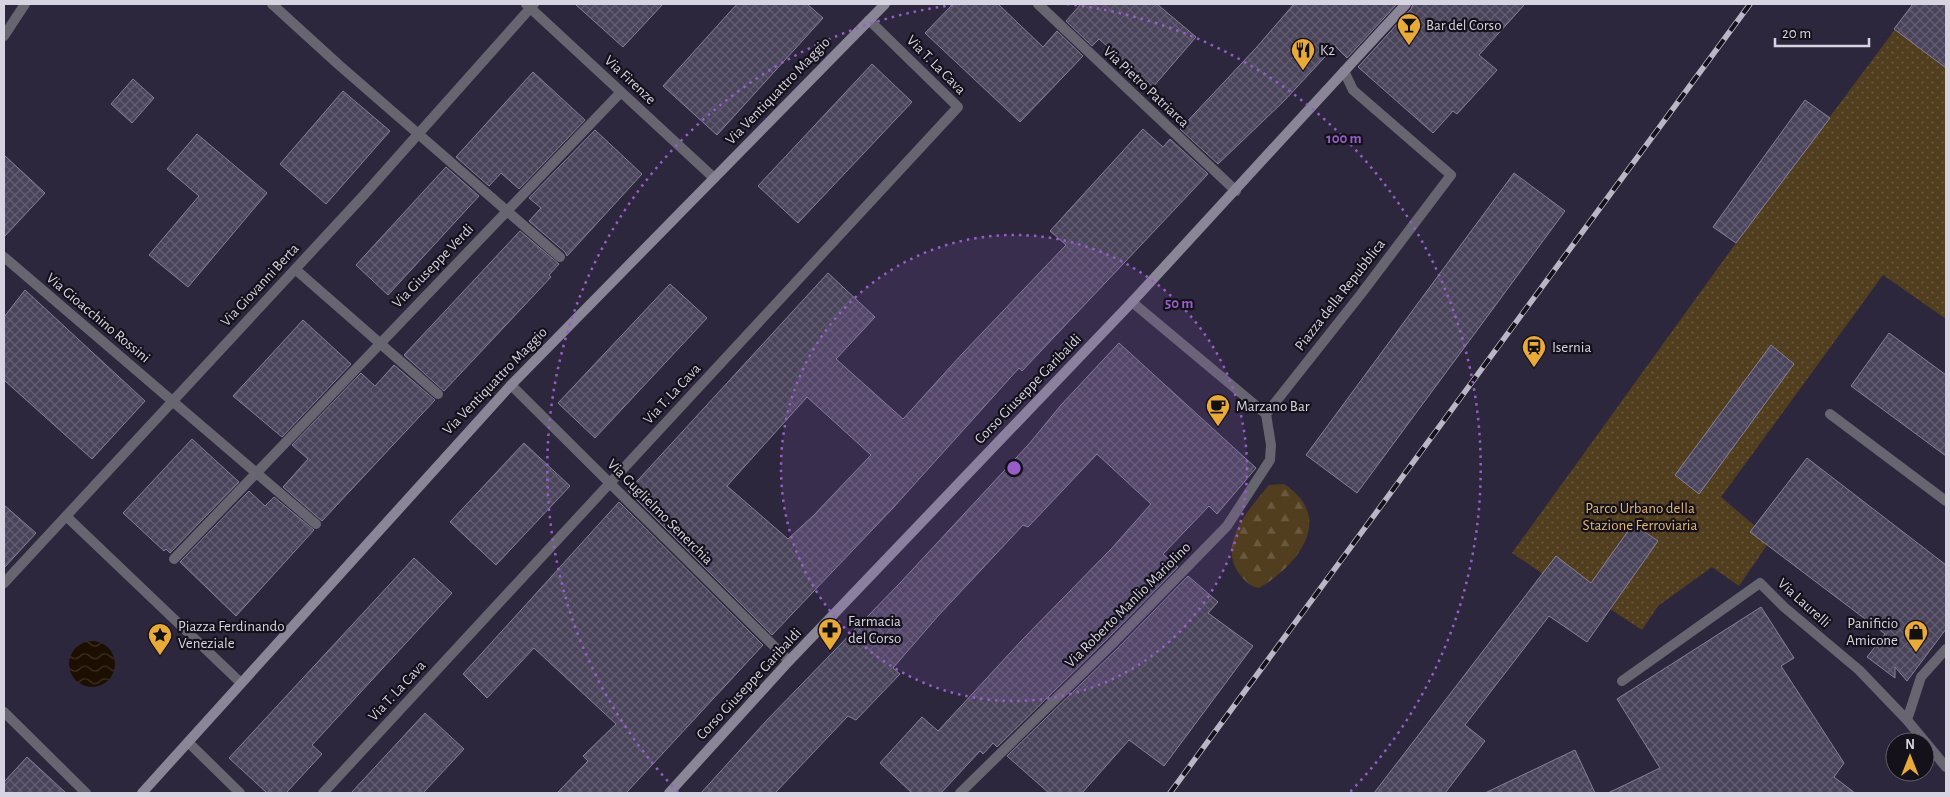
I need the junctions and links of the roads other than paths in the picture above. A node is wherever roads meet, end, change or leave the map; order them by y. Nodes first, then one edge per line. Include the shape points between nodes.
1 (24, 4) edge
2 (272, 4) edge
3 (885, 4) edge
4 (1038, 4) edge
5 (1406, 4) edge
6 (530, 5) edge
7 (869, 20) junction
8 (4, 36) edge
9 (1344, 71) junction
10 (621, 92) junction
11 (416, 134) junction
12 (714, 178) junction
13 (1236, 191) junction
14 (507, 210) junction
15 (4, 257) edge
16 (560, 257) dead end
17 (295, 269) junction
18 (1132, 302) junction
19 (380, 343) junction
20 (511, 385) junction
21 (438, 394) dead end
22 (173, 401) junction
23 (1266, 414) junction
24 (1830, 414) dead end
25 (256, 473) junction
26 (609, 483) junction
27 (1946, 501) edge
28 (66, 516) junction
29 (316, 524) dead end
30 (174, 559) dead end
31 (4, 583) edge
32 (1946, 649) edge
33 (789, 661) junction
34 (1622, 681) dead end
35 (241, 683) junction
36 (4, 712) edge
37 (1907, 720) junction
38 (188, 742) junction
39 (1946, 767) edge
40 (86, 793) edge
41 (142, 793) edge
42 (240, 793) edge
43 (323, 793) edge
44 (669, 793) edge
45 (960, 793) edge

1 - 8 street
2 - 11 street
3 - 7 main road, Via Ventiquattro Maggio
4 - 13 street, Via Pietro Patriarca
5 - 9 main road, Corso Giuseppe Garibaldi
6 - 10 street, Via Firenze
6 - 11 street, Via Giovanni Berta
7 - 12 main road, Via Ventiquattro Maggio
7 - 26 street, Via T. La Cava via 958,107
9 - 13 main road, Corso Giuseppe Garibaldi
9 - 23 street, Piazza della Repubblica via 1354,90 1452,175
10 - 12 street, Via Firenze
10 - 14 street, Via Giuseppe Verdi
11 - 14 street
11 - 17 street, Via Giovanni Berta
12 - 20 main road, Via Ventiquattro Maggio
13 - 18 main road, Corso Giuseppe Garibaldi
14 - 16 street
14 - 19 street, Via Giuseppe Verdi
15 - 22 street, Via Gioacchino Rossini
17 - 19 street
17 - 22 street, Via Giovanni Berta
18 - 23 street
18 - 33 main road, Corso Giuseppe Garibaldi
19 - 21 street
19 - 25 street, Via Giuseppe Verdi
20 - 26 street, Via Guglielmo Senerchia
20 - 35 main road, Via Ventiquattro Maggio
22 - 25 street
22 - 28 street, Via Giovanni Berta
23 - 45 street, Via Roberto Manlio Mariolino via 1270,460 1227,526
24 - 27 street
25 - 29 street
25 - 30 street, Via Giuseppe Verdi
26 - 33 street, Via Guglielmo Senerchia
26 - 43 street, Via T. La Cava
28 - 31 street, Via Giovanni Berta
28 - 35 street
32 - 37 street via 1921,677
33 - 44 main road, Corso Giuseppe Garibaldi
34 - 37 street, Via Laurelli via 1760,583 1784,608 1859,670
35 - 38 main road, Via Ventiquattro Maggio
36 - 40 street
37 - 39 street, Via Laurelli
38 - 41 main road, Via Ventiquattro Maggio
38 - 42 street

